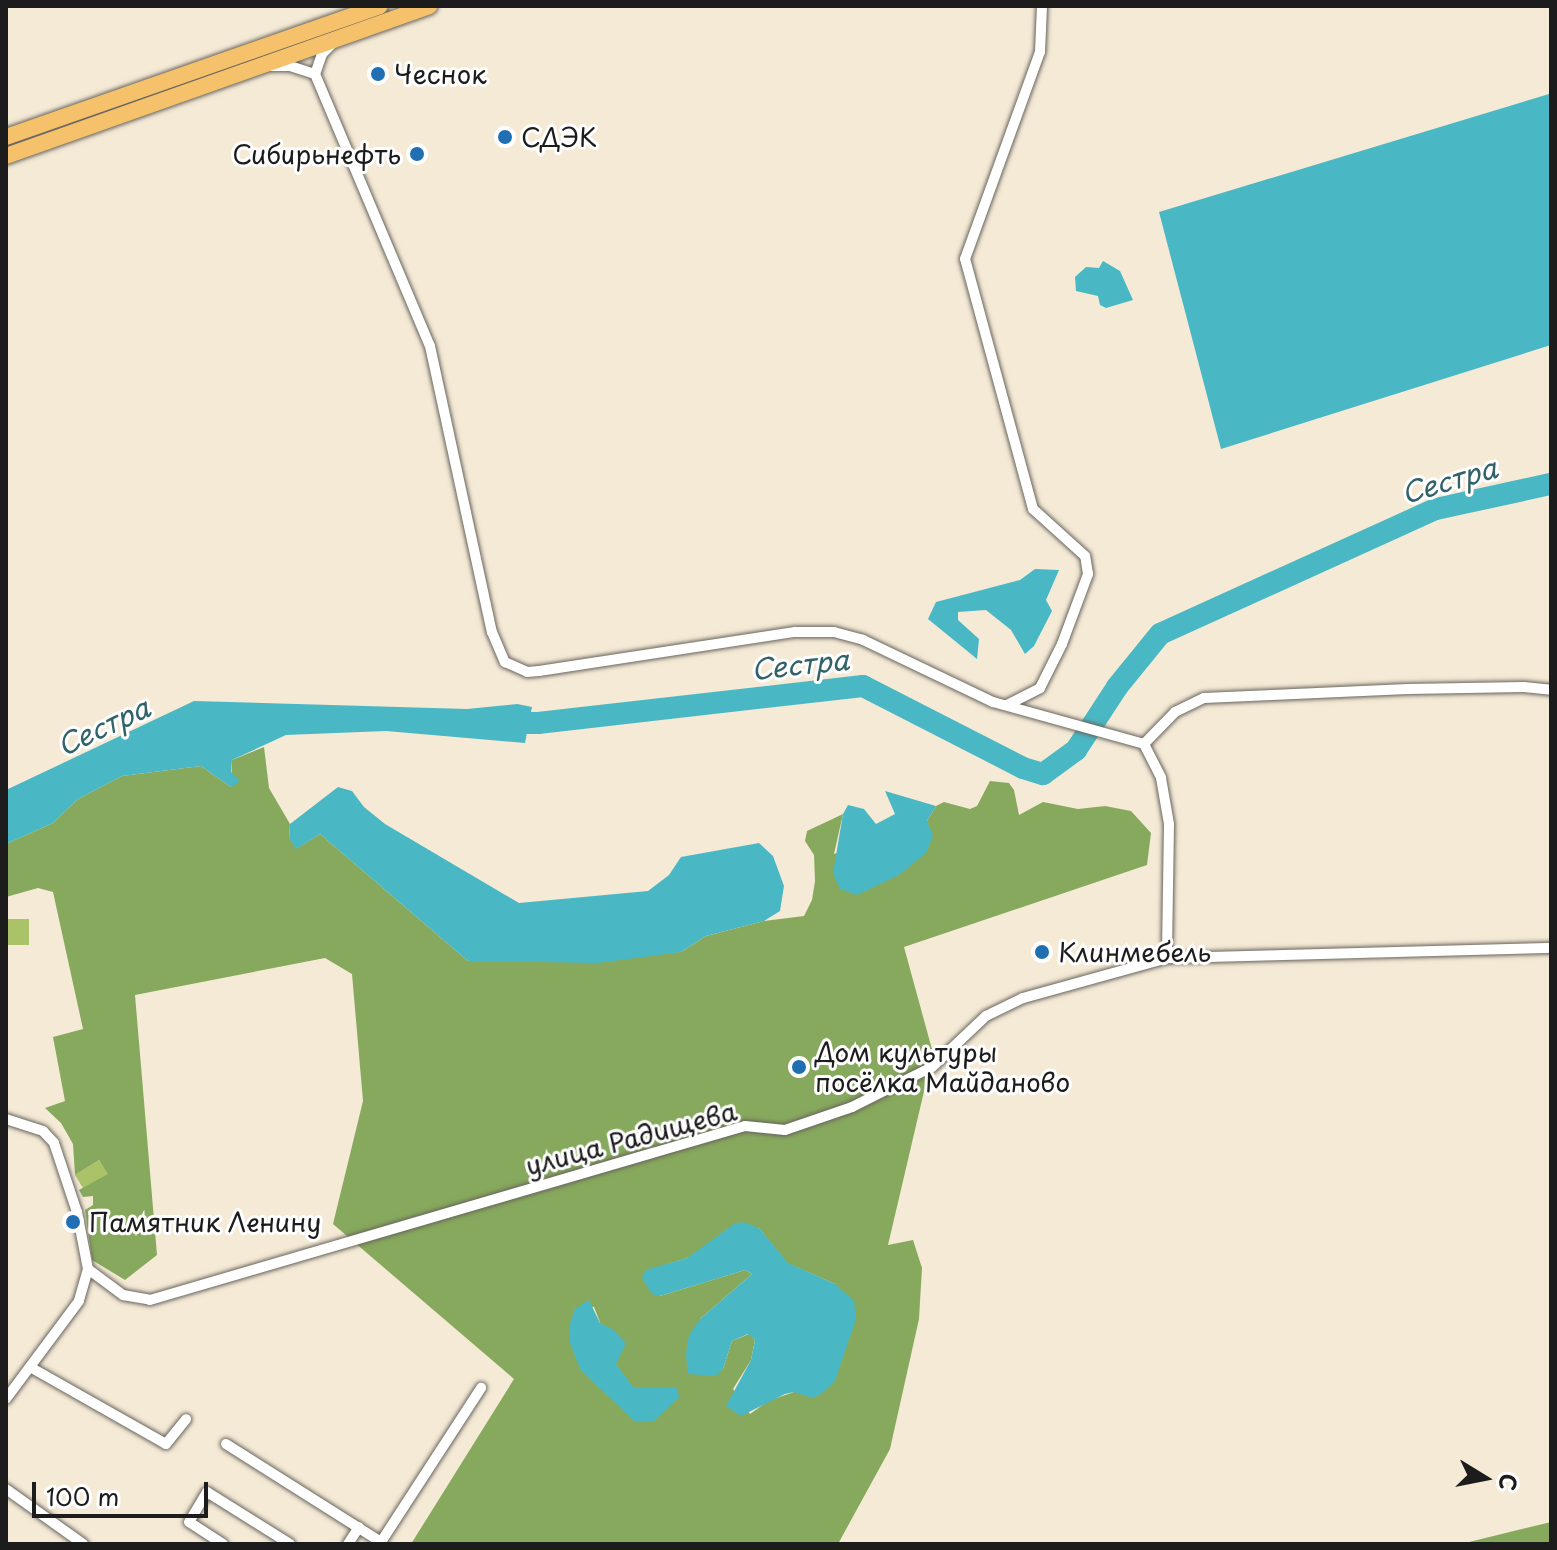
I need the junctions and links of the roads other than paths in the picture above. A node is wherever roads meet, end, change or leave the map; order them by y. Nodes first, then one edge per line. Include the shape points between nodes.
1 (380, 6) edge
2 (429, 6) edge
3 (1042, 6) edge
4 (334, 41) junction
5 (267, 66) junction
6 (315, 74) junction
7 (6, 137) edge
8 (6, 156) edge
9 (1551, 690) edge
10 (1011, 706) junction
11 (1144, 744) junction
12 (1551, 948) edge
13 (1167, 958) junction
14 (6, 1119) edge
15 (88, 1269) junction
16 (30, 1367) junction
17 (481, 1388) dead end
18 (6, 1399) edge
19 (186, 1419) dead end
20 (226, 1444) dead end
21 (6, 1489) edge
22 (359, 1527) junction
23 (83, 1544) edge
24 (223, 1544) edge
25 (290, 1544) edge
26 (348, 1544) edge

1 - 7 highway
2 - 4 highway
3 - 10 street via 1040,52 965,259 1033,509 1085,556 1088,574 1040,688
4 - 5 highway
4 - 6 street
5 - 6 street
5 - 8 highway
6 - 10 street via 430,346 492,632 505,662 527,672 539,671 795,632 834,632
9 - 11 street via 1408,689 1204,698 1175,712
10 - 11 street
11 - 13 street via 1161,778 1169,824
12 - 13 street, улица Радищева
13 - 15 street, улица Радищева via 1023,998 986,1016 932,1067 852,1107 785,1130 745,1126 150,1300 123,1295
14 - 15 street via 43,1131 54,1143 75,1203
15 - 16 street via 79,1301
16 - 18 street
16 - 19 street via 166,1444
17 - 22 street via 381,1542
20 - 22 street
21 - 23 street
22 - 26 street
24 - 25 street via 189,1522 207,1492

